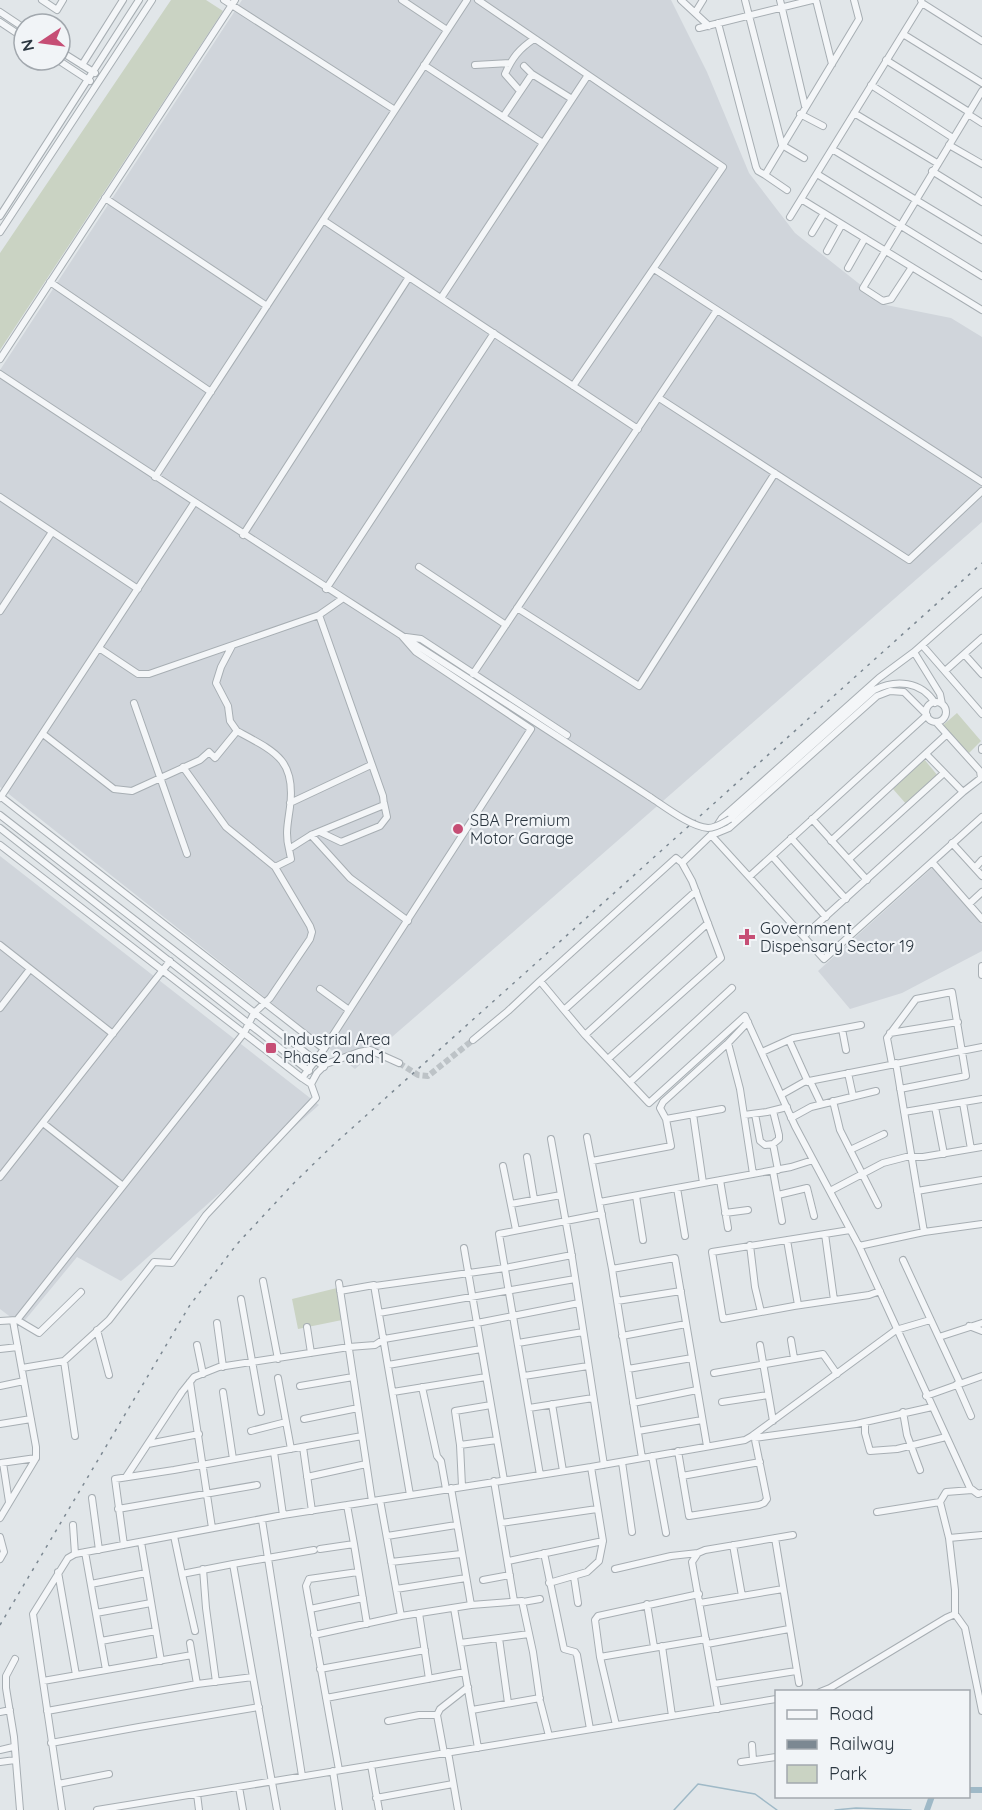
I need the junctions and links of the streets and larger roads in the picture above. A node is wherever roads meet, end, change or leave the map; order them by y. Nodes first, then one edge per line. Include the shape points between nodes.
1 (42, 0) edge
2 (63, 0) edge
3 (123, 0) edge
4 (139, 0) edge
5 (152, 0) edge
6 (224, 0) edge
7 (402, 0) edge
8 (466, 0) edge
9 (478, 0) edge
10 (681, 0) edge
11 (703, 0) edge
12 (745, 0) edge
13 (812, 0) edge
14 (816, 0) edge
15 (854, 0) edge
16 (922, 1) edge
17 (233, 2) edge
18 (781, 4) edge
19 (695, 13) junction
20 (749, 16) junction
21 (718, 24) junction
22 (709, 26) junction
23 (699, 28) dead end
24 (447, 30) junction
25 (903, 33) junction
26 (534, 39) junction
27 (982, 41) edge
28 (72, 59) edge
29 (886, 60) junction
30 (510, 63) junction
31 (832, 64) junction
32 (82, 65) junction
33 (424, 65) junction
34 (475, 65) dead end
35 (524, 66) dead end
36 (72, 70) edge
37 (92, 72) junction
38 (532, 74) junction
39 (588, 75) junction
40 (101, 78) junction
41 (87, 80) junction
42 (982, 83) edge
43 (97, 85) junction
44 (871, 85) junction
45 (520, 91) junction
46 (982, 91) edge
47 (572, 99) junction
48 (805, 106) junction
49 (395, 110) junction
50 (854, 113) junction
51 (968, 113) junction
52 (800, 114) junction
53 (503, 117) junction
54 (982, 123) edge
55 (823, 126) dead end
56 (953, 138) junction
57 (543, 143) junction
58 (782, 145) junction
59 (949, 145) junction
60 (832, 149) junction
61 (804, 158) dead end
62 (937, 164) junction
63 (982, 165) edge
64 (932, 171) junction
65 (816, 174) junction
66 (765, 175) junction
67 (787, 190) dead end
68 (105, 198) junction
69 (801, 199) junction
70 (915, 199) junction
71 (982, 202) edge
72 (824, 213) junction
73 (0, 216) edge
74 (790, 216) dead end
75 (323, 220) junction
76 (842, 224) junction
77 (900, 225) junction
78 (0, 232) edge
79 (812, 233) dead end
80 (864, 238) junction
81 (982, 240) edge
82 (884, 250) junction
83 (827, 251) dead end
84 (912, 267) junction
85 (848, 268) dead end
86 (654, 269) junction
87 (982, 276) edge
88 (409, 277) junction
89 (50, 282) junction
90 (441, 298) junction
91 (267, 306) junction
92 (717, 310) junction
93 (982, 310) edge
94 (494, 333) junction
95 (0, 359) edge
96 (0, 374) edge
97 (573, 386) junction
98 (211, 392) junction
99 (659, 398) junction
100 (638, 429) junction
101 (775, 473) junction
102 (155, 477) junction
103 (982, 482) edge
104 (982, 491) edge
105 (0, 498) edge
106 (195, 503) junction
107 (52, 532) junction
108 (243, 535) junction
109 (419, 567) dead end
110 (138, 589) junction
111 (326, 589) junction
112 (982, 592) edge
113 (342, 599) junction
114 (518, 608) junction
115 (0, 611) edge
116 (319, 615) junction
117 (506, 625) junction
118 (402, 636) junction
119 (982, 639) edge
120 (922, 645) junction
121 (232, 646) junction
122 (99, 648) junction
123 (914, 652) junction
124 (965, 655) junction
125 (945, 671) junction
126 (473, 674) junction
127 (982, 674) edge
128 (134, 703) dead end
129 (938, 703) junction
130 (982, 714) edge
131 (927, 715) junction
132 (936, 722) junction
133 (237, 731) junction
134 (43, 734) junction
135 (567, 735) dead end
136 (946, 735) junction
137 (926, 753) junction
138 (371, 765) junction
139 (183, 767) junction
140 (944, 773) junction
141 (160, 777) junction
142 (963, 792) junction
143 (0, 797) edge
144 (290, 803) junction
145 (384, 803) junction
146 (0, 815) edge
147 (982, 817) edge
148 (812, 819) junction
149 (0, 828) edge
150 (319, 832) junction
151 (311, 835) junction
152 (711, 835) junction
153 (792, 838) junction
154 (831, 841) junction
155 (952, 843) junction
156 (0, 845) edge
157 (289, 849) junction
158 (187, 854) dead end
159 (772, 856) junction
160 (849, 860) junction
161 (982, 860) edge
162 (682, 862) junction
163 (932, 862) junction
164 (275, 867) junction
165 (975, 868) junction
166 (750, 876) junction
167 (982, 876) edge
168 (867, 880) junction
169 (696, 891) junction
170 (982, 892) edge
171 (846, 899) junction
172 (969, 903) junction
173 (826, 917) junction
174 (982, 919) edge
175 (408, 921) junction
176 (708, 923) junction
177 (804, 936) junction
178 (0, 945) edge
179 (170, 962) junction
180 (982, 966) edge
181 (30, 969) junction
182 (162, 971) junction
183 (982, 975) edge
184 (540, 981) junction
185 (732, 988) dead end
186 (320, 989) dead end
187 (263, 1003) junction
188 (0, 1008) edge
189 (349, 1010) junction
190 (564, 1010) junction
191 (254, 1013) junction
192 (747, 1019) junction
193 (958, 1022) junction
194 (250, 1024) junction
195 (861, 1024) dead end
196 (842, 1029) junction
197 (244, 1033) junction
198 (890, 1033) junction
199 (113, 1034) junction
200 (585, 1035) junction
201 (473, 1040) tunnel mouth
202 (789, 1040) junction
203 (728, 1043) junction
204 (982, 1047) edge
205 (324, 1049) junction
206 (846, 1050) dead end
207 (962, 1051) junction
208 (762, 1052) junction
209 (609, 1059) junction
210 (316, 1062) junction
211 (399, 1063) tunnel mouth
212 (894, 1064) junction
213 (324, 1067) junction
214 (309, 1071) junction
215 (848, 1073) junction
216 (302, 1078) junction
217 (809, 1081) junction
218 (630, 1082) junction
219 (311, 1084) junction
220 (900, 1089) junction
221 (876, 1091) dead end
222 (781, 1095) junction
223 (853, 1096) junction
224 (982, 1099) edge
225 (833, 1101) junction
226 (963, 1102) junction
227 (821, 1104) junction
228 (786, 1107) junction
229 (935, 1107) junction
230 (722, 1109) dead end
231 (773, 1111) junction
232 (904, 1112) junction
233 (693, 1114) junction
234 (755, 1114) junction
235 (744, 1115) junction
236 (791, 1118) junction
237 (666, 1119) junction
238 (43, 1123) junction
239 (884, 1134) dead end
240 (587, 1137) dead end
241 (551, 1139) dead end
242 (773, 1144) junction
243 (982, 1147) edge
244 (971, 1149) junction
245 (850, 1150) junction
246 (944, 1155) junction
247 (527, 1158) dead end
248 (912, 1158) junction
249 (813, 1160) junction
250 (592, 1161) junction
251 (503, 1166) dead end
252 (775, 1170) junction
253 (753, 1174) junction
254 (862, 1174) junction
255 (0, 1178) edge
256 (720, 1180) junction
257 (982, 1180) edge
258 (703, 1183) junction
259 (123, 1186) junction
260 (677, 1188) junction
261 (830, 1191) junction
262 (917, 1191) junction
263 (561, 1195) junction
264 (778, 1195) junction
265 (636, 1196) junction
266 (534, 1199) junction
267 (600, 1202) junction
268 (511, 1204) junction
269 (878, 1205) dead end
270 (748, 1210) dead end
271 (726, 1213) junction
272 (602, 1214) junction
273 (814, 1216) dead end
274 (566, 1221) junction
275 (782, 1221) dead end
276 (982, 1224) edge
277 (728, 1228) dead end
278 (516, 1230) junction
279 (850, 1230) junction
280 (924, 1232) junction
281 (825, 1234) junction
282 (685, 1236) dead end
283 (644, 1240) dead end
284 (786, 1240) junction
285 (750, 1245) junction
286 (859, 1246) junction
287 (464, 1248) dead end
288 (572, 1255) junction
289 (903, 1260) dead end
290 (505, 1268) junction
291 (612, 1269) junction
292 (468, 1273) junction
293 (575, 1279) junction
294 (263, 1281) dead end
295 (339, 1283) dead end
296 (375, 1286) junction
297 (340, 1291) junction
298 (509, 1291) junction
299 (681, 1291) junction
300 (880, 1291) junction
301 (81, 1292) dead end
302 (472, 1298) junction
303 (241, 1299) dead end
304 (834, 1300) junction
305 (617, 1301) junction
306 (579, 1303) junction
307 (798, 1305) junction
308 (761, 1311) junction
309 (379, 1313) junction
310 (513, 1315) junction
311 (15, 1320) junction
312 (930, 1320) junction
313 (0, 1321) edge
314 (216, 1323) dead end
315 (477, 1323) junction
316 (982, 1323) edge
317 (686, 1324) junction
318 (969, 1326) junction
319 (307, 1327) dead end
320 (896, 1329) junction
321 (98, 1330) junction
322 (982, 1331) edge
323 (583, 1332) junction
324 (622, 1336) junction
325 (939, 1337) junction
326 (384, 1338) junction
327 (791, 1340) dead end
328 (518, 1343) junction
329 (197, 1345) dead end
330 (760, 1345) dead end
331 (18, 1347) junction
332 (349, 1347) junction
333 (0, 1349) edge
334 (481, 1349) junction
335 (311, 1353) junction
336 (692, 1358) junction
337 (794, 1358) junction
338 (278, 1359) junction
339 (64, 1361) junction
340 (252, 1363) junction
341 (763, 1364) junction
342 (388, 1365) junction
343 (224, 1366) junction
344 (588, 1366) junction
345 (22, 1368) junction
346 (628, 1369) junction
347 (714, 1373) dead end
348 (203, 1374) junction
349 (837, 1374) junction
350 (109, 1375) dead end
351 (524, 1376) junction
352 (982, 1376) edge
353 (353, 1377) junction
354 (486, 1377) junction
355 (278, 1378) dead end
356 (24, 1381) junction
357 (190, 1383) junction
358 (958, 1384) junction
359 (0, 1386) edge
360 (300, 1386) dead end
361 (422, 1388) junction
362 (697, 1390) junction
363 (223, 1392) dead end
364 (393, 1392) junction
365 (768, 1395) junction
366 (926, 1396) junction
367 (593, 1398) junction
368 (722, 1402) dead end
369 (633, 1403) junction
370 (552, 1404) junction
371 (491, 1405) junction
372 (932, 1407) junction
373 (358, 1408) junction
374 (529, 1408) junction
375 (261, 1412) dead end
376 (903, 1412) junction
377 (971, 1416) dead end
378 (31, 1419) junction
379 (304, 1419) dead end
380 (702, 1420) junction
381 (773, 1421) junction
382 (286, 1422) junction
383 (865, 1422) junction
384 (0, 1424) edge
385 (251, 1431) dead end
386 (638, 1431) junction
387 (199, 1434) junction
388 (75, 1436) dead end
389 (362, 1436) junction
390 (754, 1437) junction
391 (946, 1437) junction
392 (497, 1440) junction
393 (148, 1444) junction
394 (460, 1445) junction
395 (912, 1445) junction
396 (707, 1446) junction
397 (303, 1447) junction
398 (291, 1449) junction
399 (678, 1451) junction
400 (274, 1452) junction
401 (652, 1456) junction
402 (36, 1458) junction
403 (642, 1458) junction
404 (233, 1459) junction
405 (622, 1462) junction
406 (760, 1462) junction
407 (1, 1463) edge
408 (366, 1464) junction
409 (203, 1465) junction
410 (604, 1465) junction
411 (591, 1467) junction
412 (920, 1470) dead end
413 (563, 1471) junction
414 (540, 1474) junction
415 (682, 1476) junction
416 (126, 1477) junction
417 (307, 1477) junction
418 (504, 1480) junction
419 (494, 1481) junction
420 (257, 1485) dead end
421 (462, 1486) junction
422 (448, 1489) junction
423 (972, 1491) junction
424 (982, 1493) edge
425 (208, 1494) junction
426 (410, 1495) junction
427 (92, 1498) dead end
428 (380, 1500) junction
429 (372, 1501) junction
430 (9, 1502) junction
431 (940, 1502) junction
432 (347, 1505) junction
433 (118, 1509) junction
434 (597, 1509) junction
435 (312, 1511) junction
436 (877, 1512) dead end
437 (283, 1515) junction
438 (0, 1518) edge
439 (262, 1520) junction
440 (501, 1523) junction
441 (73, 1525) dead end
442 (456, 1525) junction
443 (212, 1528) junction
444 (632, 1532) dead end
445 (666, 1533) dead end
446 (793, 1535) dead end
447 (982, 1535) edge
448 (174, 1536) junction
449 (387, 1536) junction
450 (0, 1537) edge
451 (775, 1538) junction
452 (949, 1538) junction
453 (603, 1541) junction
454 (141, 1542) junction
455 (354, 1544) junction
456 (124, 1545) junction
457 (734, 1545) junction
458 (99, 1550) junction
459 (85, 1552) junction
460 (544, 1553) junction
461 (698, 1553) junction
462 (75, 1554) junction
463 (461, 1554) junction
464 (267, 1558) junction
465 (0, 1559) edge
466 (508, 1561) junction
467 (391, 1562) junction
468 (233, 1564) junction
469 (203, 1569) junction
470 (615, 1569) dead end
471 (58, 1572) junction
472 (358, 1572) junction
473 (146, 1573) junction
474 (182, 1574) junction
475 (510, 1575) junction
476 (574, 1576) junction
477 (466, 1578) junction
478 (483, 1580) dead end
479 (549, 1583) junction
480 (91, 1584) junction
481 (396, 1589) junction
482 (783, 1589) junction
483 (699, 1594) junction
484 (742, 1596) junction
485 (363, 1598) junction
486 (540, 1599) dead end
487 (514, 1601) junction
488 (523, 1602) junction
489 (151, 1603) junction
490 (578, 1603) dead end
491 (700, 1603) junction
492 (647, 1604) junction
493 (471, 1605) junction
494 (454, 1608) junction
495 (310, 1609) junction
496 (96, 1613) junction
497 (419, 1613) junction
498 (955, 1614) junction
499 (401, 1616) junction
500 (367, 1624) junction
501 (789, 1629) junction
502 (156, 1631) junction
503 (195, 1631) dead end
504 (529, 1634) junction
505 (314, 1635) junction
506 (499, 1638) junction
507 (101, 1641) junction
508 (707, 1642) junction
509 (190, 1643) dead end
510 (460, 1643) junction
511 (658, 1647) junction
512 (425, 1650) junction
513 (192, 1655) junction
514 (600, 1657) junction
515 (15, 1659) dead end
516 (161, 1661) junction
517 (320, 1669) junction
518 (106, 1670) junction
519 (796, 1671) junction
520 (465, 1672) junction
521 (76, 1675) junction
522 (253, 1677) junction
523 (429, 1679) junction
524 (43, 1681) junction
525 (216, 1682) junction
526 (799, 1683) dead end
527 (197, 1684) junction
528 (714, 1684) junction
529 (979, 1684) edge
530 (468, 1687) junction
531 (825, 1690) edge
532 (326, 1698) junction
533 (540, 1698) junction
534 (775, 1699) edge
535 (507, 1703) junction
536 (259, 1707) junction
537 (718, 1709) junction
538 (10, 1710) junction
539 (472, 1710) junction
540 (47, 1711) junction
541 (982, 1711) edge
542 (0, 1713) edge
543 (437, 1715) junction
544 (672, 1716) junction
545 (388, 1721) dead end
546 (616, 1725) junction
547 (590, 1730) junction
548 (549, 1736) junction
549 (51, 1743) junction
550 (752, 1745) dead end
551 (13, 1748) junction
552 (478, 1748) junction
553 (0, 1750) edge
554 (446, 1753) junction
555 (775, 1757) edge
556 (15, 1760) junction
557 (753, 1760) junction
558 (0, 1762) edge
559 (741, 1762) dead end
560 (371, 1765) junction
561 (336, 1771) junction
562 (109, 1774) dead end
563 (302, 1776) junction
564 (273, 1782) junction
565 (58, 1784) junction
566 (453, 1784) junction
567 (239, 1787) junction
568 (197, 1794) junction
569 (376, 1798) junction
570 (20, 1810) edge
571 (62, 1810) edge
572 (97, 1810) edge
573 (199, 1810) edge
574 (243, 1810) edge
575 (277, 1810) edge
576 (339, 1810) edge
577 (379, 1810) edge
578 (458, 1810) edge

1 - 2 street via 57,10
3 - 32 street
4 - 37 street
5 - 40 street
6 - 17 street
7 - 24 street
8 - 24 street
9 - 26 street
10 - 19 street
11 - 19 street
12 - 20 street
13 - 18 street
14 - 31 street
15 - 31 street via 859,19
16 - 25 street
16 - 27 street
17 - 49 street
17 - 68 street
18 - 20 street
18 - 48 street
19 - 22 street
20 - 21 street
20 - 58 street
21 - 22 street
21 - 66 street via 756,167
22 - 23 street
24 - 33 street
25 - 29 street
25 - 42 street
26 - 30 street
26 - 39 street
28 - 32 street
29 - 44 street
29 - 51 street
30 - 34 street
30 - 45 street via 505,74
31 - 48 street
32 - 37 street
33 - 49 street
33 - 53 street
35 - 38 street
36 - 41 street
37 - 40 street
37 - 41 street
38 - 45 street
38 - 47 street
39 - 47 street
39 - 86 street via 723,167
40 - 43 street
41 - 43 street
41 - 73 street
43 - 78 street
44 - 50 street
44 - 56 street
45 - 53 street
46 - 51 street
47 - 57 street
48 - 52 street
49 - 75 street
50 - 60 street
50 - 62 street
51 - 54 street
51 - 56 street
52 - 55 street
52 - 58 street
53 - 57 street
56 - 59 street
57 - 90 street
58 - 61 street
58 - 66 street
59 - 62 street
59 - 63 street
60 - 65 street
60 - 70 street
62 - 64 street
64 - 70 street
64 - 71 street
65 - 69 street
65 - 77 street
66 - 67 street
68 - 89 street
68 - 91 street
69 - 72 street
69 - 74 street
70 - 77 street
70 - 81 street
72 - 76 street
72 - 79 street
75 - 88 street
75 - 91 street
76 - 80 street
76 - 83 street
77 - 82 street
77 - 87 street
80 - 82 street
80 - 85 street
82 - 84 street
82 - 84 street via 862,288 883,301 891,299
84 - 93 street
86 - 92 street
86 - 97 street
88 - 90 street
88 - 108 street
89 - 95 street
89 - 98 street
90 - 94 street
91 - 98 street
92 - 99 street
92 - 103 street
94 - 97 street
94 - 111 street
96 - 102 street
97 - 100 street
98 - 102 street
99 - 100 street
99 - 101 street
100 - 114 street
101 - 104 street via 909,560
101 - 114 street via 639,686
102 - 106 street
105 - 107 street
106 - 108 street
106 - 110 street
107 - 110 street
107 - 115 street
108 - 111 street
109 - 117 street
110 - 122 street
111 - 113 street
112 - 120 street
113 - 116 street
113 - 118 street
114 - 117 street
116 - 121 street
116 - 138 street
117 - 126 street
118 - 126 street via 421,639
118 - 129 street, bridge via 650,797 709,828 730,819 874,690 892,684 912,684
118 - 175 street via 416,652 531,729
119 - 124 street
120 - 123 street
120 - 125 street
121 - 122 street via 138,675
121 - 133 street via 216,683
122 - 134 street
123 - 129 street via 940,694
123 - 152 street via 879,678 722,818
124 - 125 street
124 - 127 street
125 - 130 street
126 - 135 street
128 - 141 street
129 - 131 street via 929,705
129 - 132 street via 946,709 946,716
131 - 132 street
131 - 148 street
131 - 152 street via 904,692 890,691 877,696 729,828
132 - 136 street
133 - 139 street via 215,758 209,752
133 - 144 street via 273,753 288,768
134 - 141 street via 114,789 132,791
134 - 143 street
136 - 137 street
136 - 142 street via 981,774
137 - 140 street
137 - 154 street
138 - 144 street
138 - 145 street
139 - 141 street
139 - 164 street via 226,827
140 - 142 street
140 - 160 street
141 - 158 street
142 - 168 street
143 - 187 street
144 - 157 street via 286,835
145 - 150 street
145 - 150 street via 387,817 380,826 341,842
146 - 191 street
147 - 155 street
148 - 153 street
148 - 154 street
149 - 179 street
150 - 151 street
151 - 157 street
151 - 175 street via 350,878
152 - 162 street
152 - 166 street
153 - 159 street
153 - 171 street
154 - 160 street
155 - 163 street
155 - 165 street
156 - 182 street
157 - 164 street via 291,859
159 - 166 street
159 - 173 street
160 - 168 street
161 - 165 street
162 - 169 street
162 - 184 street via 676,858
163 - 172 street
163 - 177 street via 824,959
164 - 187 street via 312,932
165 - 167 street
166 - 177 street
168 - 171 street
169 - 176 street
169 - 190 street
170 - 172 street
171 - 173 street
172 - 174 street
173 - 177 street
175 - 189 street
176 - 200 street
176 - 209 street via 721,958
178 - 181 street
179 - 182 street
179 - 194 street
180 - 183 street
181 - 188 street
181 - 199 street
182 - 197 street
182 - 199 street
184 - 190 street
184 - 201 street
185 - 218 street
186 - 189 street
187 - 191 street
187 - 205 street
189 - 205 street
190 - 200 street
191 - 194 street
191 - 210 street
192 - 203 street
192 - 208 street
192 - 218 street via 649,1104
193 - 198 street
193 - 198 street via 952,992 916,999
193 - 207 street
194 - 197 street
194 - 214 street
195 - 196 street
196 - 202 street
196 - 206 street
197 - 216 street
197 - 259 street
198 - 212 street via 887,1038
199 - 238 street
200 - 209 street
202 - 208 street
202 - 217 street
203 - 235 street
203 - 237 street via 663,1102 660,1108
204 - 207 street
205 - 210 street
207 - 212 street
207 - 220 street via 966,1076
208 - 222 street
209 - 218 street
210 - 213 street
210 - 214 street
211 - 213 street via 370,1050
212 - 215 street
212 - 220 street
213 - 219 street
214 - 216 street
215 - 217 street
215 - 223 street
216 - 219 street
217 - 222 street
217 - 227 street
219 - 321 street via 316,1098 304,1113 206,1215 172,1263 154,1262
220 - 232 street
221 - 223 street
222 - 228 street
223 - 225 street
224 - 226 street
225 - 227 street
225 - 245 street
226 - 229 street
226 - 244 street
227 - 236 street
228 - 231 street
228 - 236 street
229 - 232 street
229 - 246 street
230 - 233 street
231 - 234 street
231 - 242 street via 778,1139
232 - 248 street
233 - 237 street
233 - 258 street
234 - 235 street
234 - 242 street via 762,1144
235 - 253 street
236 - 249 street
237 - 250 street via 671,1146
238 - 255 street
238 - 259 street
239 - 245 street
240 - 250 street
241 - 263 street
242 - 252 street
243 - 244 street
244 - 246 street
245 - 254 street
246 - 248 street
247 - 266 street
248 - 254 street via 883,1163
248 - 262 street
249 - 252 street
249 - 261 street
250 - 267 street
251 - 268 street
252 - 253 street
252 - 264 street
253 - 256 street
254 - 261 street
254 - 269 street
256 - 258 street
256 - 271 street
257 - 262 street
258 - 260 street
259 - 311 street
260 - 265 street
260 - 282 street
261 - 279 street
262 - 280 street
263 - 266 street
263 - 274 street
264 - 273 street via 807,1188
264 - 275 street
265 - 267 street
265 - 283 street
266 - 268 street
267 - 272 street
268 - 278 street
270 - 271 street
271 - 277 street
272 - 274 street
272 - 291 street
274 - 278 street
274 - 288 street
276 - 280 street
278 - 290 street via 500,1234
279 - 281 street
279 - 286 street
280 - 286 street
281 - 284 street
281 - 304 street
284 - 285 street
284 - 307 street
285 - 308 street
285 - 308 street via 712,1252 723,1319
286 - 300 street
287 - 292 street
288 - 290 street
288 - 293 street
289 - 312 street
290 - 292 street
290 - 298 street
291 - 299 street via 675,1258
291 - 305 street
292 - 296 street
292 - 302 street
293 - 298 street
293 - 306 street
294 - 338 street
295 - 297 street
296 - 297 street
296 - 309 street
297 - 332 street
298 - 302 street
298 - 310 street
299 - 305 street
299 - 317 street
300 - 304 street
300 - 320 street
301 - 311 street via 39,1333
302 - 309 street
302 - 315 street
303 - 340 street
304 - 307 street
305 - 324 street
306 - 310 street
306 - 323 street
307 - 308 street
309 - 326 street
310 - 315 street
310 - 328 street
311 - 313 street
311 - 331 street
312 - 320 street
312 - 325 street
314 - 343 street
315 - 326 street
315 - 334 street
316 - 318 street
317 - 324 street
317 - 336 street
318 - 322 street
318 - 325 street
319 - 335 street
320 - 349 street
320 - 366 street
321 - 339 street
321 - 350 street
323 - 328 street
323 - 344 street
324 - 346 street
325 - 358 street
326 - 332 street via 375,1344
326 - 342 street
327 - 337 street
328 - 351 street
329 - 348 street
330 - 341 street
331 - 333 street
331 - 345 street
332 - 335 street
332 - 353 street
334 - 342 street
334 - 354 street
335 - 338 street
336 - 346 street
336 - 362 street
337 - 341 street
337 - 349 street via 823,1354
338 - 340 street
339 - 345 street
339 - 388 street
340 - 343 street
340 - 375 street
341 - 347 street
341 - 365 street
342 - 364 street
343 - 348 street
344 - 351 street
344 - 367 street
345 - 356 street
346 - 369 street
348 - 357 street
349 - 381 street
351 - 374 street
352 - 358 street
353 - 360 street
353 - 373 street
354 - 361 street
354 - 371 street
355 - 382 street
356 - 359 street
356 - 378 street
357 - 387 street
357 - 393 street
358 - 366 street
358 - 377 street
361 - 364 street
361 - 422 street
362 - 369 street
362 - 380 street
363 - 404 street
364 - 426 street
365 - 368 street
365 - 381 street
366 - 372 street
367 - 370 street
367 - 410 street
369 - 386 street
370 - 374 street
370 - 413 street
371 - 392 street
371 - 394 street via 455,1410
372 - 376 street
372 - 391 street
373 - 379 street
373 - 389 street
374 - 414 street
376 - 383 street
376 - 395 street
378 - 384 street
378 - 402 street
380 - 386 street
380 - 396 street
381 - 390 street
382 - 385 street
382 - 398 street
383 - 390 street
383 - 395 street via 870,1451
386 - 403 street
387 - 393 street
387 - 409 street
389 - 397 street
389 - 408 street
390 - 396 street
390 - 406 street
391 - 395 street
391 - 423 street
392 - 394 street
392 - 418 street
393 - 416 street
394 - 421 street
395 - 412 street
396 - 399 street
397 - 398 street
397 - 417 street
398 - 400 street
399 - 401 street
399 - 415 street
400 - 404 street
400 - 437 street
401 - 403 street
401 - 445 street
402 - 407 street
402 - 430 street
403 - 405 street
404 - 409 street
405 - 410 street
405 - 444 street
406 - 415 street
406 - 415 street via 767,1499 759,1505 689,1516
407 - 430 street
408 - 417 street
408 - 429 street
409 - 416 street
409 - 425 street
410 - 411 street
411 - 413 street
411 - 434 street
413 - 414 street
414 - 418 street
416 - 433 street via 115,1479
417 - 435 street
418 - 419 street
419 - 421 street
419 - 440 street
420 - 425 street
421 - 422 street
422 - 426 street
422 - 442 street
423 - 424 street
423 - 431 street via 946,1492
425 - 433 street
425 - 443 street
426 - 428 street
427 - 458 street
428 - 429 street
428 - 449 street
429 - 432 street
430 - 438 street
431 - 436 street
431 - 452 street
432 - 435 street
432 - 455 street
433 - 456 street
434 - 440 street
434 - 453 street
435 - 437 street
437 - 439 street
439 - 443 street
439 - 464 street
440 - 466 street
441 - 462 street
442 - 449 street
442 - 463 street
443 - 448 street
446 - 451 street
447 - 452 street
448 - 454 street
448 - 474 street
449 - 467 street
450 - 465 street via 4,1552
451 - 457 street
451 - 482 street
452 - 498 street
453 - 460 street
453 - 476 street via 596,1566
454 - 456 street
454 - 473 street
455 - 464 street
455 - 472 street
456 - 458 street
457 - 461 street
457 - 484 street
458 - 459 street
459 - 462 street
459 - 480 street
460 - 466 street
460 - 479 street
461 - 470 street
461 - 483 street via 692,1569
462 - 471 street
463 - 467 street
463 - 477 street
464 - 468 street
464 - 563 street
466 - 475 street
467 - 481 street
468 - 469 street
468 - 522 street
469 - 474 street
469 - 525 street
471 - 521 street
471 - 524 street via 33,1614
472 - 485 street
472 - 495 street via 309,1579 306,1587
473 - 480 street
473 - 489 street
474 - 503 street
475 - 478 street
475 - 487 street
476 - 479 street
476 - 490 street
477 - 481 street
477 - 493 street
479 - 547 street via 564,1649 577,1654
480 - 496 street
481 - 499 street
482 - 484 street
482 - 501 street
483 - 491 street
483 - 492 street
484 - 491 street
485 - 495 street
485 - 500 street
486 - 488 street
487 - 488 street
487 - 493 street
488 - 504 street
489 - 496 street
489 - 502 street
491 - 508 street
492 - 511 street
492 - 514 street via 598,1616 595,1626
493 - 494 street
494 - 497 street
494 - 510 street
495 - 505 street
496 - 507 street
497 - 499 street
497 - 512 street
498 - 529 street via 965,1628
498 - 531 street
499 - 500 street
500 - 505 street
501 - 508 street
501 - 519 street
502 - 507 street
502 - 516 street
504 - 506 street
504 - 533 street
505 - 517 street
506 - 510 street
506 - 535 street
507 - 518 street
508 - 511 street
508 - 528 street
509 - 513 street
510 - 520 street
511 - 514 street
511 - 544 street
512 - 517 street
512 - 523 street
513 - 516 street
513 - 527 street
514 - 546 street
515 - 538 street via 6,1676
516 - 518 street
517 - 532 street
518 - 521 street
519 - 526 street
519 - 528 street
520 - 523 street
520 - 530 street
521 - 524 street
522 - 525 street
522 - 536 street
523 - 532 street
524 - 540 street
525 - 527 street
527 - 540 street
528 - 537 street
529 - 541 street
530 - 539 street
530 - 543 street
532 - 561 street
533 - 535 street
533 - 548 street
534 - 537 street
535 - 539 street
536 - 549 street
536 - 564 street
537 - 544 street
538 - 542 street
538 - 551 street
539 - 552 street
540 - 549 street
543 - 545 street
543 - 554 street
544 - 546 street
546 - 547 street
547 - 548 street
548 - 552 street
549 - 565 street
550 - 557 street
551 - 553 street
551 - 556 street
552 - 554 street
554 - 560 street
554 - 566 street
555 - 557 street
556 - 558 street
556 - 570 street
557 - 559 street
560 - 561 street
560 - 569 street
561 - 563 street
561 - 576 street
562 - 565 street
563 - 564 street
564 - 567 street
564 - 575 street
565 - 571 street
566 - 569 street
566 - 578 street
567 - 568 street
567 - 574 street
568 - 572 street
568 - 573 street
569 - 577 street

